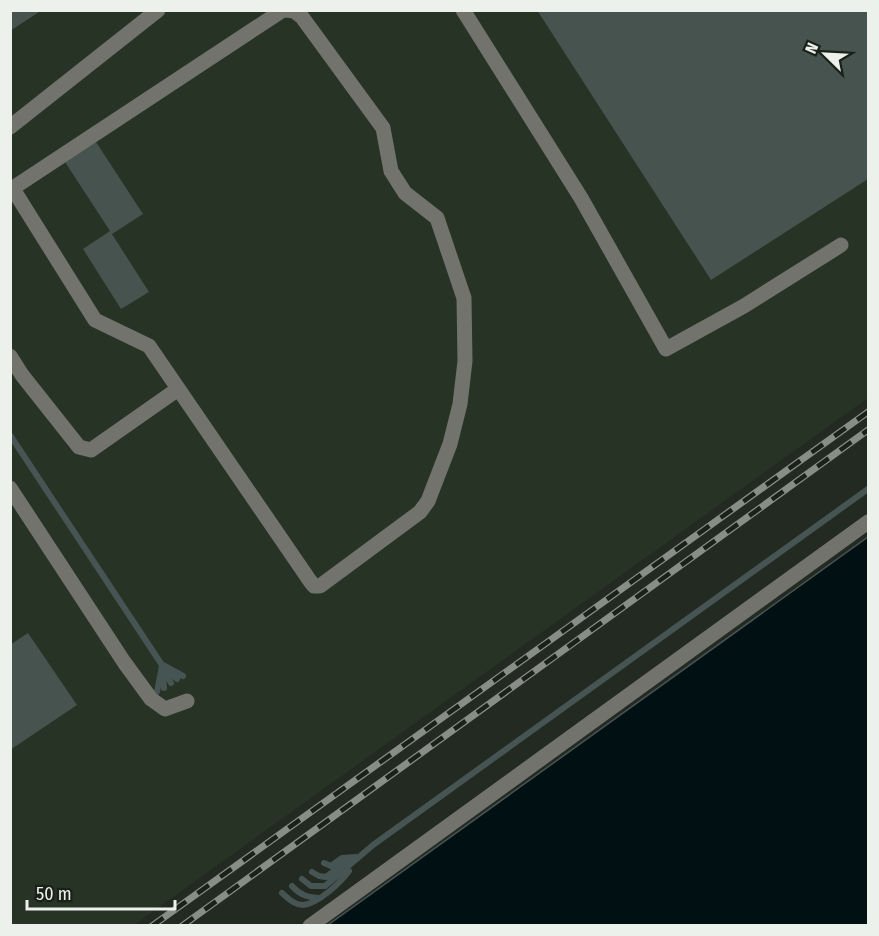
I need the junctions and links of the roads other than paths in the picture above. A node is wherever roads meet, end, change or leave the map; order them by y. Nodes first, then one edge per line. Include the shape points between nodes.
1 (158, 10) edge
2 (284, 10) edge
3 (463, 10) edge
4 (10, 127) edge
5 (12, 190) edge
6 (841, 245) dead end
7 (10, 356) edge
8 (178, 388) junction
9 (10, 488) edge
10 (868, 522) edge
11 (187, 701) dead end
12 (310, 926) edge

1 - 4 lane
2 - 5 lane
2 - 8 lane via 302,17 382,128 391,171 405,193 437,218 464,298 465,361 450,444 420,512 320,586 314,586
3 - 6 lane via 581,198 666,350
5 - 8 lane via 95,320 149,346
7 - 8 lane via 84,450 91,450
9 - 11 lane via 151,699 165,709
10 - 12 lane

